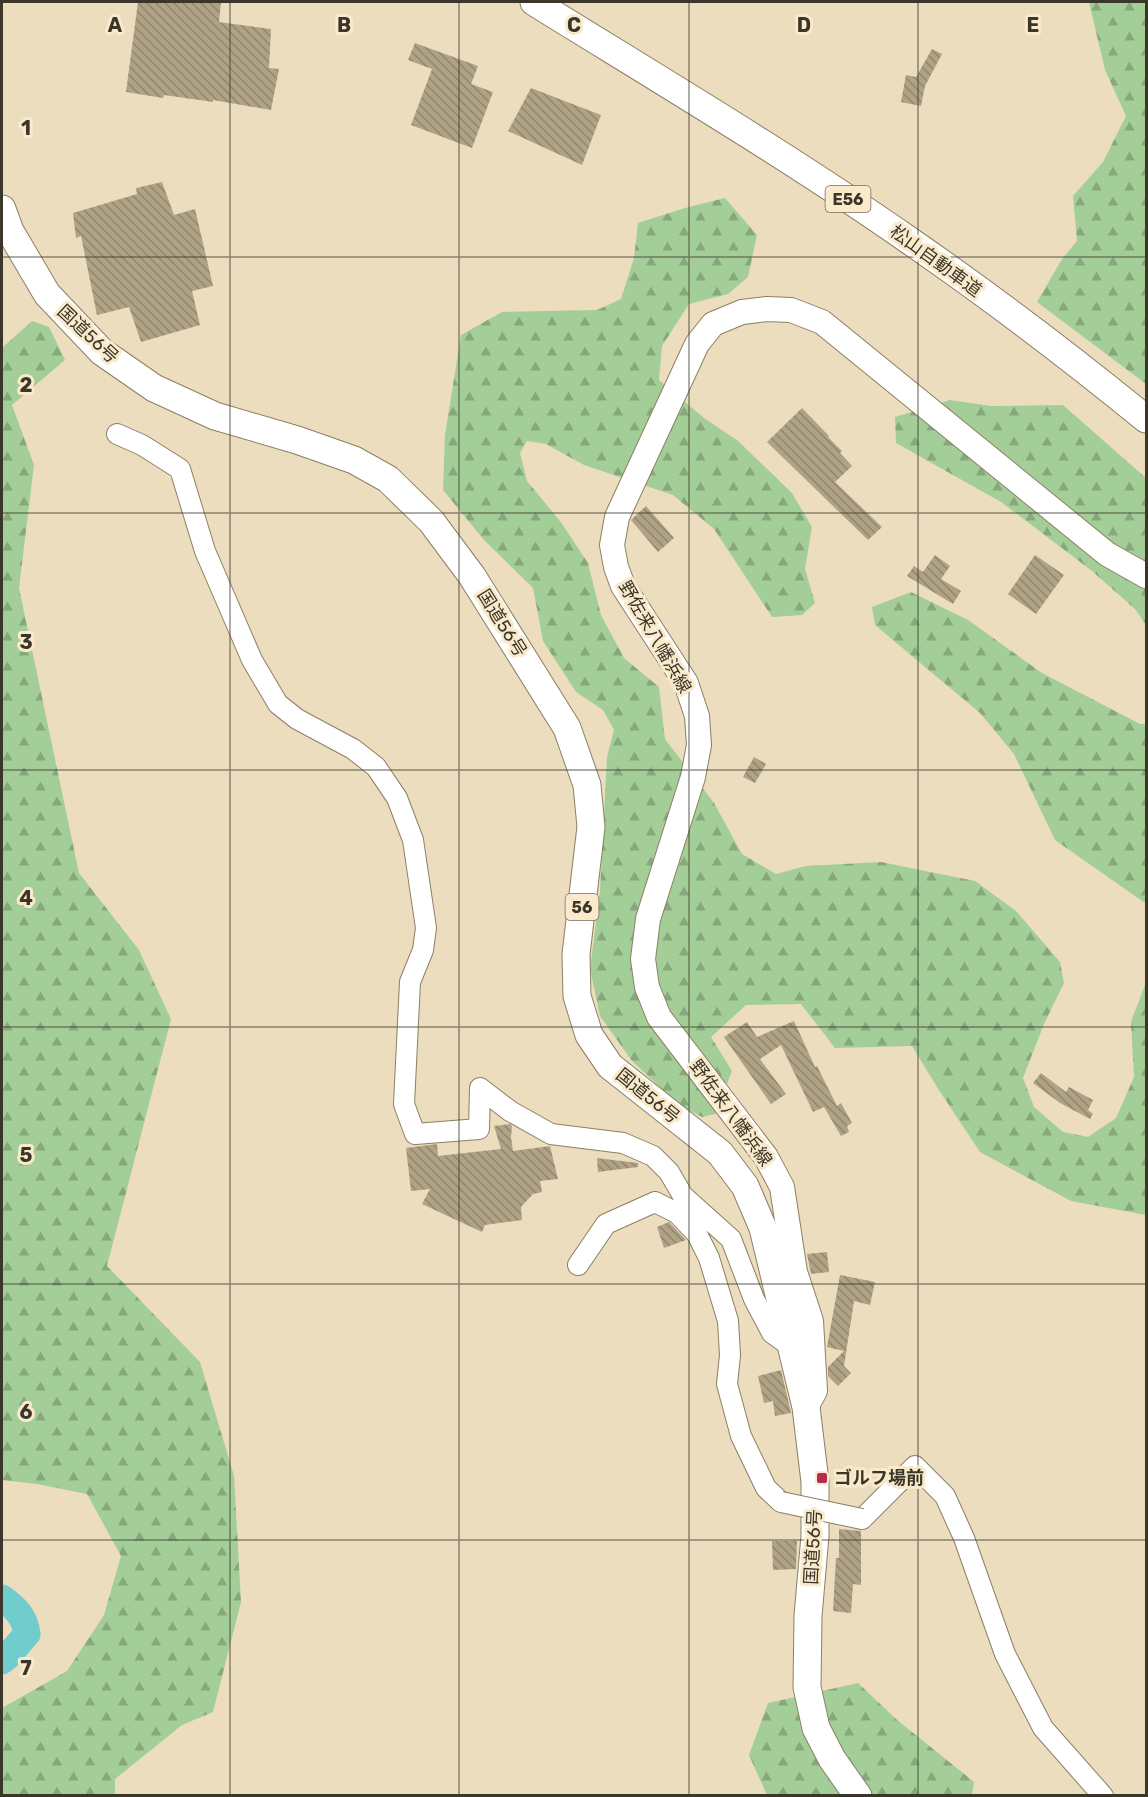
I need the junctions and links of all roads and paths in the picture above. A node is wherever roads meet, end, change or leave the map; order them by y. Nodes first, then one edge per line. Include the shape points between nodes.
1 (534, 2) edge
2 (2, 209) edge
3 (1146, 418) edge
4 (117, 434) dead end
5 (1146, 576) edge
6 (578, 1265) dead end
7 (793, 1348) junction
8 (806, 1407) junction
9 (858, 1796) edge
10 (1103, 1796) edge

1 - 3 highway, 松山自動車道 / E56 via 758,140 910,241
2 - 7 highway, 国道56号 / 56 via 10,231 47,294 102,352 154,388 215,416 354,460 388,479 431,521 472,576 567,728 587,785 591,827 576,954 578,996 589,1035 610,1066 720,1153 745,1186 763,1228
4 - 7 street via 180,469 205,551 252,660 278,704 376,767 397,798 413,840 426,928 423,950 410,982 404,1104 415,1134 479,1130 480,1088 510,1112 551,1134 623,1143 653,1156 669,1172 683,1196 731,1239 772,1333
5 - 8 main road, 野佐来八幡浜線 via 1107,554 822,322 791,310 742,312 713,324 697,344 617,517 612,545 623,586 686,683 698,716 699,745 693,777 648,919 643,959 647,987 659,1017 765,1157 782,1187 795,1272 811,1321 815,1391
6 - 10 street, bridge via 606,1224 655,1202 677,1213 697,1234 709,1258 728,1321 728,1384 741,1436 766,1488 781,1502 862,1519 915,1466 945,1496 1005,1654 1042,1728
7 - 8 highway, 国道56号 / 56
8 - 9 highway, 国道56号 / 56 via 815,1482 807,1687 816,1728

